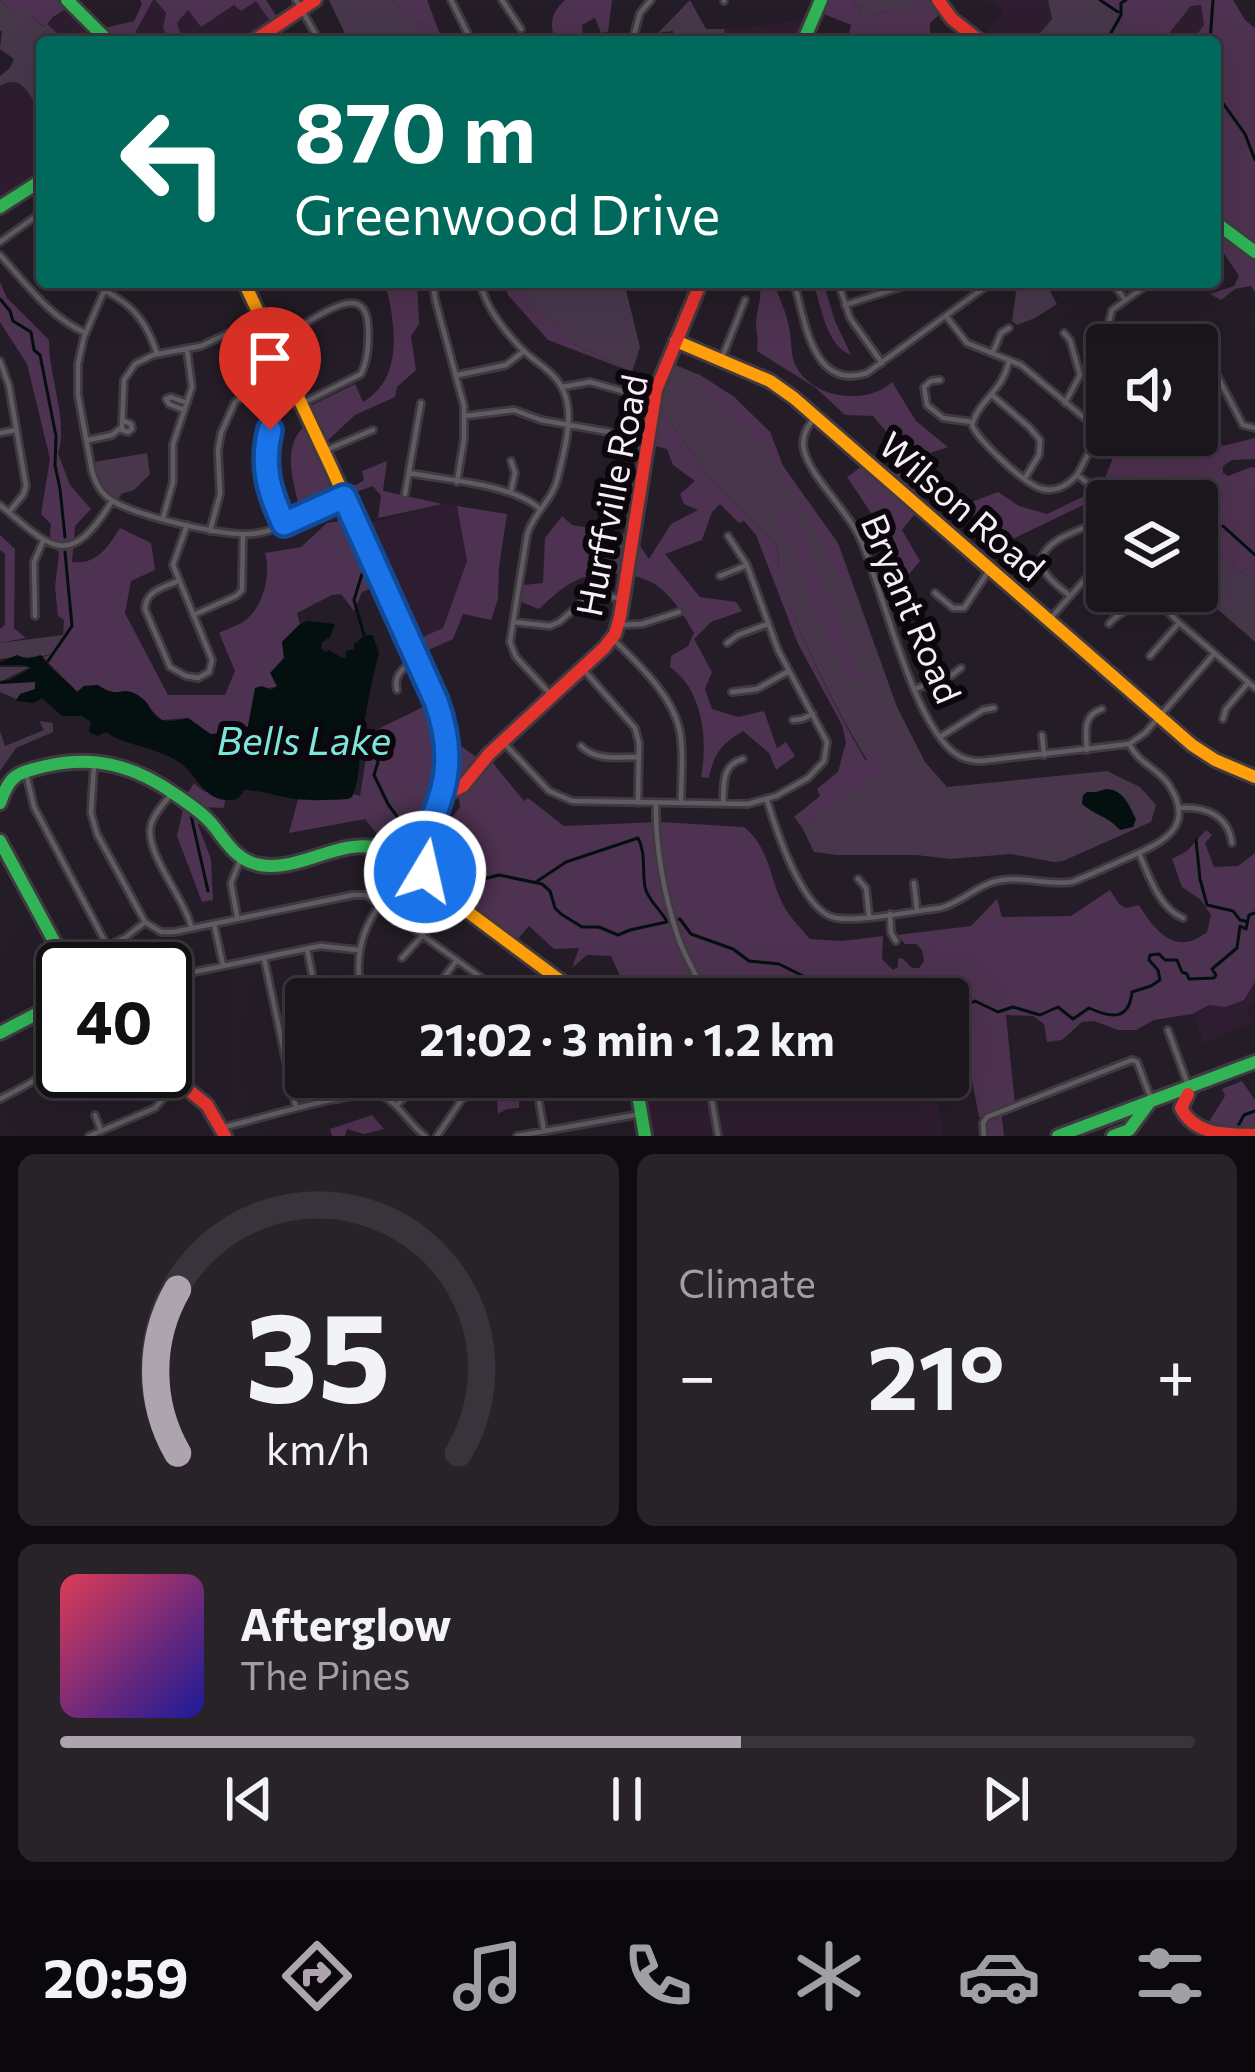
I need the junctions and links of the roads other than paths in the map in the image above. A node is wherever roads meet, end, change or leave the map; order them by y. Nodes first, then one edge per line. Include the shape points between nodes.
1 (67, 0) edge
2 (315, 0) edge
3 (451, 0) edge
4 (502, 0) edge
5 (651, 0) edge
6 (821, 0) edge
7 (938, 0) edge
8 (299, 4) edge
9 (520, 29) dead end
10 (103, 36) edge
11 (259, 36) edge
12 (317, 36) edge
13 (469, 36) edge
14 (634, 36) edge
15 (806, 36) edge
16 (973, 36) edge
17 (36, 183) edge
18 (0, 206) edge
19 (36, 216) edge
20 (1221, 230) edge
21 (0, 242) edge
22 (1255, 252) edge
23 (0, 254) edge
24 (105, 288) edge
25 (109, 288) edge
26 (247, 288) edge
27 (434, 288) edge
28 (482, 288) edge
29 (698, 288) edge
30 (796, 288) edge
31 (840, 288) edge
32 (897, 288) edge
33 (984, 288) edge
34 (1116, 288) edge
35 (1141, 288) edge
36 (1124, 299) junction
37 (745, 300) dead end
38 (845, 305) junction
39 (946, 316) junction
40 (261, 318) junction
41 (1111, 324) edge
42 (1010, 328) dead end
43 (236, 330) junction
44 (86, 333) junction
45 (1064, 333) dead end
46 (272, 340) junction
47 (676, 340) junction
48 (187, 350) junction
49 (524, 351) junction
50 (993, 352) junction
51 (157, 354) junction
52 (721, 360) junction
53 (1009, 360) junction
54 (0, 361) edge
55 (882, 363) junction
56 (458, 375) junction
57 (1218, 377) edge
58 (940, 380) dead end
59 (261, 383) junction
60 (562, 387) junction
61 (992, 395) junction
62 (654, 400) junction
63 (421, 403) dead end
64 (1065, 403) junction
65 (302, 404) junction
66 (465, 416) junction
67 (815, 417) junction
68 (1086, 419) edge
69 (972, 422) junction
70 (567, 425) junction
71 (1255, 428) edge
72 (16, 430) junction
73 (373, 430) dead end
74 (0, 433) edge
75 (86, 440) junction
76 (616, 440) dead end
77 (324, 451) junction
78 (1087, 456) edge
79 (512, 461) dead end
80 (409, 473) junction
81 (1077, 475) junction
82 (1025, 478) junction
83 (457, 482) junction
84 (1086, 482) edge
85 (511, 492) junction
86 (405, 494) dead end
87 (344, 497) junction
88 (112, 501) junction
89 (0, 505) edge
90 (540, 509) junction
91 (8, 512) junction
92 (164, 518) junction
93 (284, 524) junction
94 (187, 525) junction
95 (1086, 525) edge
96 (210, 531) junction
97 (243, 535) junction
98 (728, 536) dead end
99 (43, 541) junction
100 (747, 565) junction
101 (990, 569) junction
102 (720, 576) dead end
103 (1086, 578) edge
104 (178, 581) junction
105 (935, 593) dead end
106 (1070, 596) junction
107 (623, 599) junction
108 (680, 612) dead end
109 (1126, 612) edge
110 (1169, 612) edge
111 (193, 615) junction
112 (35, 616) dead end
113 (1049, 620) junction
114 (512, 621) junction
115 (1179, 623) junction
116 (768, 624) junction
117 (1109, 624) dead end
118 (615, 632) junction
119 (728, 643) dead end
120 (1214, 654) junction
121 (1150, 656) dead end
122 (418, 658) junction
123 (582, 668) junction
124 (961, 668) dead end
125 (789, 671) junction
126 (1251, 685) edge
127 (915, 689) junction
128 (398, 690) dead end
129 (732, 692) dead end
130 (552, 696) junction
131 (994, 708) dead end
132 (1102, 709) dead end
133 (813, 714) junction
134 (1160, 716) junction
135 (1223, 719) dead end
136 (793, 720) dead end
137 (1042, 735) dead end
138 (940, 737) junction
139 (502, 742) junction
140 (1129, 744) junction
141 (581, 746) dead end
142 (1087, 750) junction
143 (1044, 754) junction
144 (639, 758) junction
145 (95, 759) junction
146 (743, 759) dead end
147 (26, 771) junction
148 (1255, 777) edge
149 (443, 789) junction
150 (173, 792) junction
151 (767, 800) junction
152 (638, 802) junction
153 (0, 803) edge
154 (656, 803) junction
155 (681, 803) junction
156 (723, 804) junction
157 (1178, 808) junction
158 (0, 841) edge
159 (1232, 843) dead end
160 (1138, 853) junction
161 (241, 858) junction
162 (416, 866) junction
163 (858, 879) dead end
164 (914, 883) dead end
165 (382, 904) junction
166 (917, 910) junction
167 (890, 914) junction
168 (869, 916) junction
169 (1183, 918) dead end
170 (237, 919) junction
171 (145, 922) junction
172 (214, 924) junction
173 (191, 928) junction
174 (424, 935) junction
175 (896, 941) dead end
176 (54, 942) edge
177 (105, 942) edge
178 (117, 942) edge
179 (307, 949) junction
180 (358, 950) junction
181 (265, 958) junction
182 (402, 958) dead end
183 (457, 960) junction
184 (223, 966) junction
185 (192, 972) edge
186 (553, 975) junction
187 (313, 978) edge
188 (358, 978) edge
189 (444, 978) edge
190 (482, 978) edge
191 (551, 978) edge
192 (557, 978) edge
193 (698, 978) edge
194 (36, 1014) edge
195 (1168, 1030) dead end
196 (0, 1033) edge
197 (1251, 1067) edge
198 (36, 1080) edge
199 (1196, 1088) junction
200 (192, 1093) edge
201 (164, 1098) edge
202 (344, 1098) edge
203 (385, 1098) edge
204 (404, 1098) edge
205 (465, 1098) edge
206 (539, 1098) edge
207 (638, 1098) edge
208 (712, 1098) edge
209 (0, 1099) edge
210 (338, 1099) joint
211 (1150, 1102) junction
212 (396, 1106) junction
213 (296, 1108) junction
214 (641, 1114) junction
215 (95, 1115) dead end
216 (101, 1131) junction
217 (544, 1131) junction
218 (223, 1132) edge
219 (1255, 1135) edge
220 (89, 1136) edge
221 (425, 1136) edge
222 (437, 1136) edge
223 (517, 1136) edge
224 (645, 1136) edge
225 (718, 1136) edge
226 (984, 1136) edge
227 (1058, 1136) edge
228 (1113, 1136) edge
229 (1242, 1136) edge

1 - 10 main road
2 - 8 main road
3 - 13 street
4 - 9 street
5 - 14 street
6 - 15 main road
7 - 16 main road
8 - 11 main road
8 - 12 street
17 - 18 main road
19 - 21 street
20 - 22 main road
23 - 44 street via 57,316
24 - 44 street
25 - 51 street via 131,307
26 - 40 main road
27 - 56 street
28 - 49 street
29 - 47 main road, Hurffville Road
30 - 55 street via 823,366 848,377
31 - 38 street
32 - 38 street
33 - 39 street
34 - 36 street
35 - 36 street
36 - 41 street
37 - 52 street
38 - 55 street
39 - 50 street via 967,343
39 - 55 street
40 - 43 street
40 - 46 main road
42 - 50 street
43 - 48 street
43 - 59 street
44 - 75 street via 77,382
45 - 64 street via 1080,375
46 - 65 main road
46 - 65 street via 340,304 355,304 367,316 362,374
47 - 52 main road, Wilson Road
47 - 62 main road, Hurffville Road
48 - 51 street
48 - 92 street via 193,385 173,443
49 - 56 street via 506,365
49 - 60 street
50 - 53 street
51 - 75 street via 127,373 124,421 132,428
52 - 67 main road, Wilson Road via 770,381
53 - 61 street
53 - 64 street
54 - 72 street
56 - 66 street
57 - 71 street via 1243,425
58 - 69 street via 924,387 927,405 943,418
59 - 93 street via 272,411 266,475
59 - 96 street via 235,402 221,433
60 - 62 street via 590,382
60 - 70 street
61 - 69 street
61 - 82 street via 1040,440
62 - 107 main road, Hurffville Road
63 - 80 street
64 - 68 street
65 - 77 main road
66 - 70 street via 511,410
66 - 83 street
67 - 101 main road, Wilson Road
67 - 127 street, Bryant Road via 804,453 858,534
69 - 82 street
70 - 76 street
70 - 90 street via 555,487
72 - 74 street
72 - 91 street via 26,486
73 - 77 street
75 - 88 street via 94,478
77 - 87 main road
78 - 81 street
79 - 85 street
80 - 83 street
80 - 86 street
81 - 82 street via 1055,490
81 - 84 street
83 - 85 street
85 - 90 street
87 - 93 street
87 - 122 main road
88 - 92 street
88 - 99 street via 81,540
89 - 91 street
90 - 114 street via 526,535
91 - 99 street
92 - 94 street
93 - 97 street
94 - 96 street
94 - 104 street via 173,560
95 - 106 street via 1043,553 1045,572
96 - 97 street
97 - 111 street via 241,592
98 - 100 street
99 - 112 street via 34,562
100 - 102 street
100 - 116 street
101 - 105 street via 964,608
101 - 113 main road, Wilson Road
103 - 106 street
104 - 111 street
104 - 111 street via 149,595 145,609 169,665 196,679 212,661
106 - 113 street
107 - 114 street via 590,596 550,626
107 - 118 main road, Hurffville Road
108 - 118 street
109 - 117 street
110 - 115 street
113 - 134 main road, Wilson Road
114 - 130 street via 514,654
115 - 120 street
115 - 121 street
116 - 119 street
116 - 125 street
118 - 123 main road, Hurffville Road
118 - 155 street via 673,709
120 - 126 street
120 - 134 street
122 - 128 street via 399,673
122 - 149 main road via 446,734
123 - 130 main road, Hurffville Road
123 - 144 street via 633,725
124 - 127 street
125 - 129 street
125 - 133 street
126 - 135 street
127 - 138 street, Bryant Road
130 - 139 main road, Hurffville Road
131 - 138 street
132 - 142 street via 1087,723
133 - 136 street
133 - 151 street via 826,738 824,761
134 - 140 street
134 - 148 main road, Wilson Road via 1207,755
137 - 143 street
138 - 143 street, Bryant Road via 973,761
139 - 149 main road, Hurffville Road via 463,786
139 - 152 street via 562,799
140 - 142 street, Bryant Road
140 - 157 street via 1167,782
141 - 144 street via 600,757
142 - 143 street, Bryant Road
144 - 152 street
145 - 147 main road
145 - 150 main road
145 - 171 street via 94,828
146 - 156 street via 726,772
147 - 153 main road via 9,779
147 - 177 street via 34,809
149 - 162 main road
150 - 161 main road
150 - 173 street via 153,820 151,840
151 - 156 street
151 - 168 street via 815,908 838,919
152 - 154 street
154 - 155 street
154 - 193 street via 673,919
155 - 156 street
157 - 159 street via 1216,815
157 - 160 street via 1169,836
158 - 176 main road
160 - 166 street via 1072,882 995,881 948,906
160 - 169 street via 1163,902
161 - 162 main road via 276,866 371,847
161 - 170 street via 231,881
162 - 165 street
162 - 186 main road
163 - 168 street
164 - 166 street
165 - 170 street via 356,894
165 - 174 street
165 - 180 street
166 - 167 street
167 - 168 street
167 - 175 street
170 - 172 street
171 - 173 street via 161,932
171 - 178 street
172 - 173 street
172 - 184 street
174 - 182 street
174 - 183 street
179 - 180 street
179 - 181 street
179 - 187 street
180 - 188 street
181 - 184 street
181 - 213 street
183 - 189 street
183 - 190 street
184 - 185 street
186 - 191 street
186 - 192 main road
194 - 196 main road
195 - 199 street
197 - 199 main road
198 - 209 street
199 - 211 main road
199 - 219 main road via 1181,1108 1189,1123
200 - 218 main road
201 - 216 street
202 - 210 street
203 - 212 street
204 - 212 street
205 - 222 street
206 - 217 street
207 - 214 main road
208 - 225 street
210 - 213 street
211 - 226 street via 1132,1060 987,1117
211 - 227 main road
211 - 228 main road via 1130,1130
212 - 221 street
213 - 218 street
214 - 217 street
214 - 224 main road
215 - 216 street
216 - 220 street
217 - 223 street
219 - 229 main road

